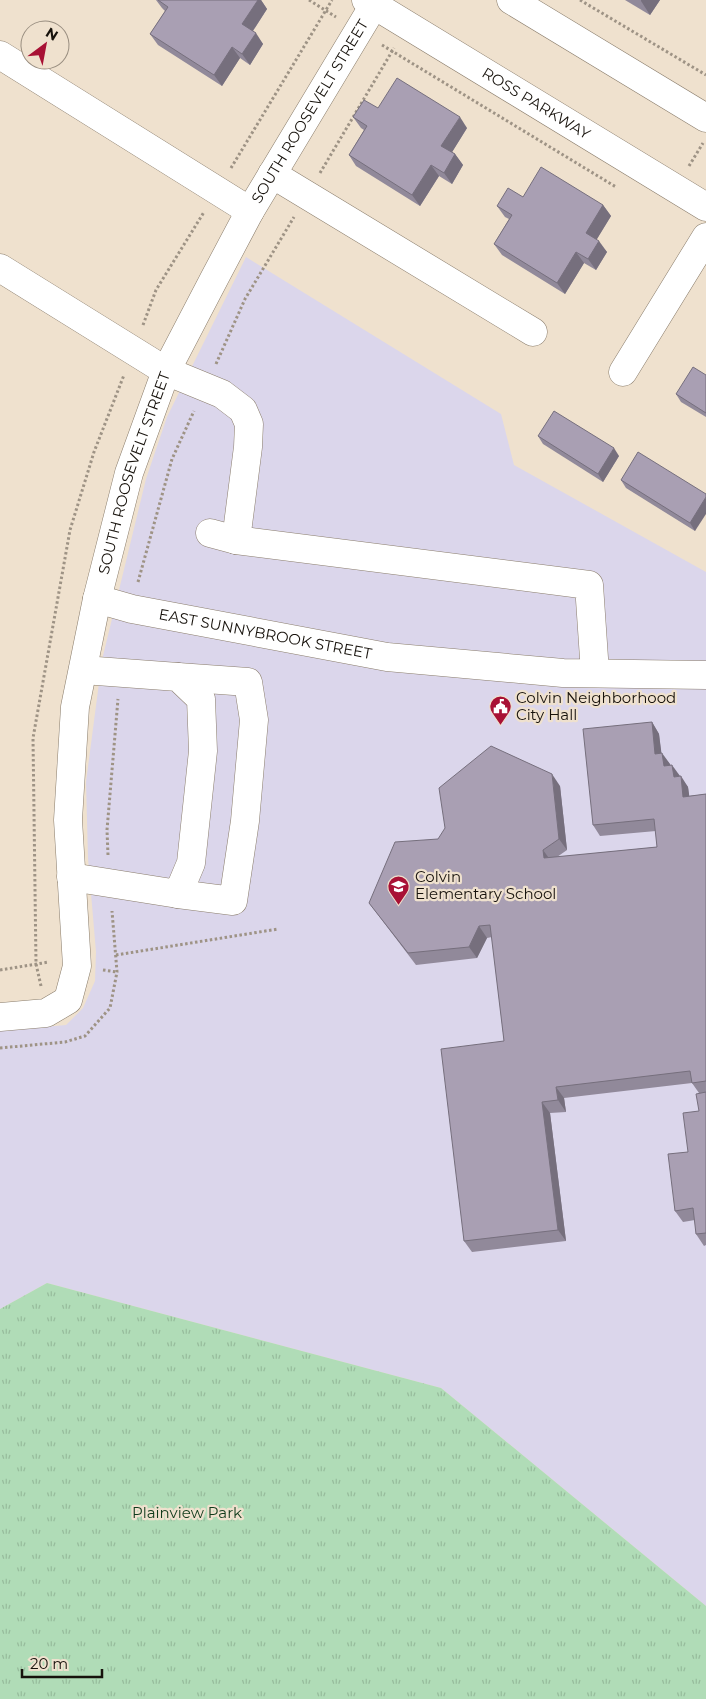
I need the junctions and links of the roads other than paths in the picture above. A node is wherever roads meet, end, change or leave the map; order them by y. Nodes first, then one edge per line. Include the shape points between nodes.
1 (511, 0) edge
2 (373, 2) edge
3 (0, 55) edge
4 (706, 118) edge
5 (272, 174) junction
6 (706, 207) edge
7 (250, 211) junction
8 (706, 237) edge
9 (0, 268) edge
10 (533, 332) dead end
11 (166, 371) junction
12 (623, 372) dead end
13 (210, 533) dead end
14 (236, 540) junction
15 (98, 599) junction
16 (83, 670) junction
17 (595, 673) junction
18 (706, 675) edge
19 (178, 677) junction
20 (71, 877) junction
21 (178, 894) junction
22 (0, 1017) edge

1 - 4 street
2 - 5 street, SOUTH ROOSEVELT STREET via 359,31
2 - 6 street, ROSS PARKWAY
3 - 7 street
5 - 7 street, SOUTH ROOSEVELT STREET
5 - 10 street
7 - 11 street, SOUTH ROOSEVELT STREET
8 - 12 street
9 - 11 street
11 - 14 street via 222,394 243,410 249,424
11 - 15 street, SOUTH ROOSEVELT STREET via 129,473
13 - 14 street
14 - 17 street via 589,586
15 - 16 street, SOUTH ROOSEVELT STREET
15 - 17 street, EAST SUNNYBROOK STREET via 387,657
16 - 19 street
16 - 20 street, SOUTH ROOSEVELT STREET via 75,707 68,820
17 - 18 street, EAST SUNNYBROOK STREET
19 - 21 street via 201,699 203,751 190,863
19 - 21 street via 248,682 254,720 245,821 233,901
20 - 21 street
20 - 22 street, SOUTH ROOSEVELT STREET via 77,966 68,1000 46,1013

